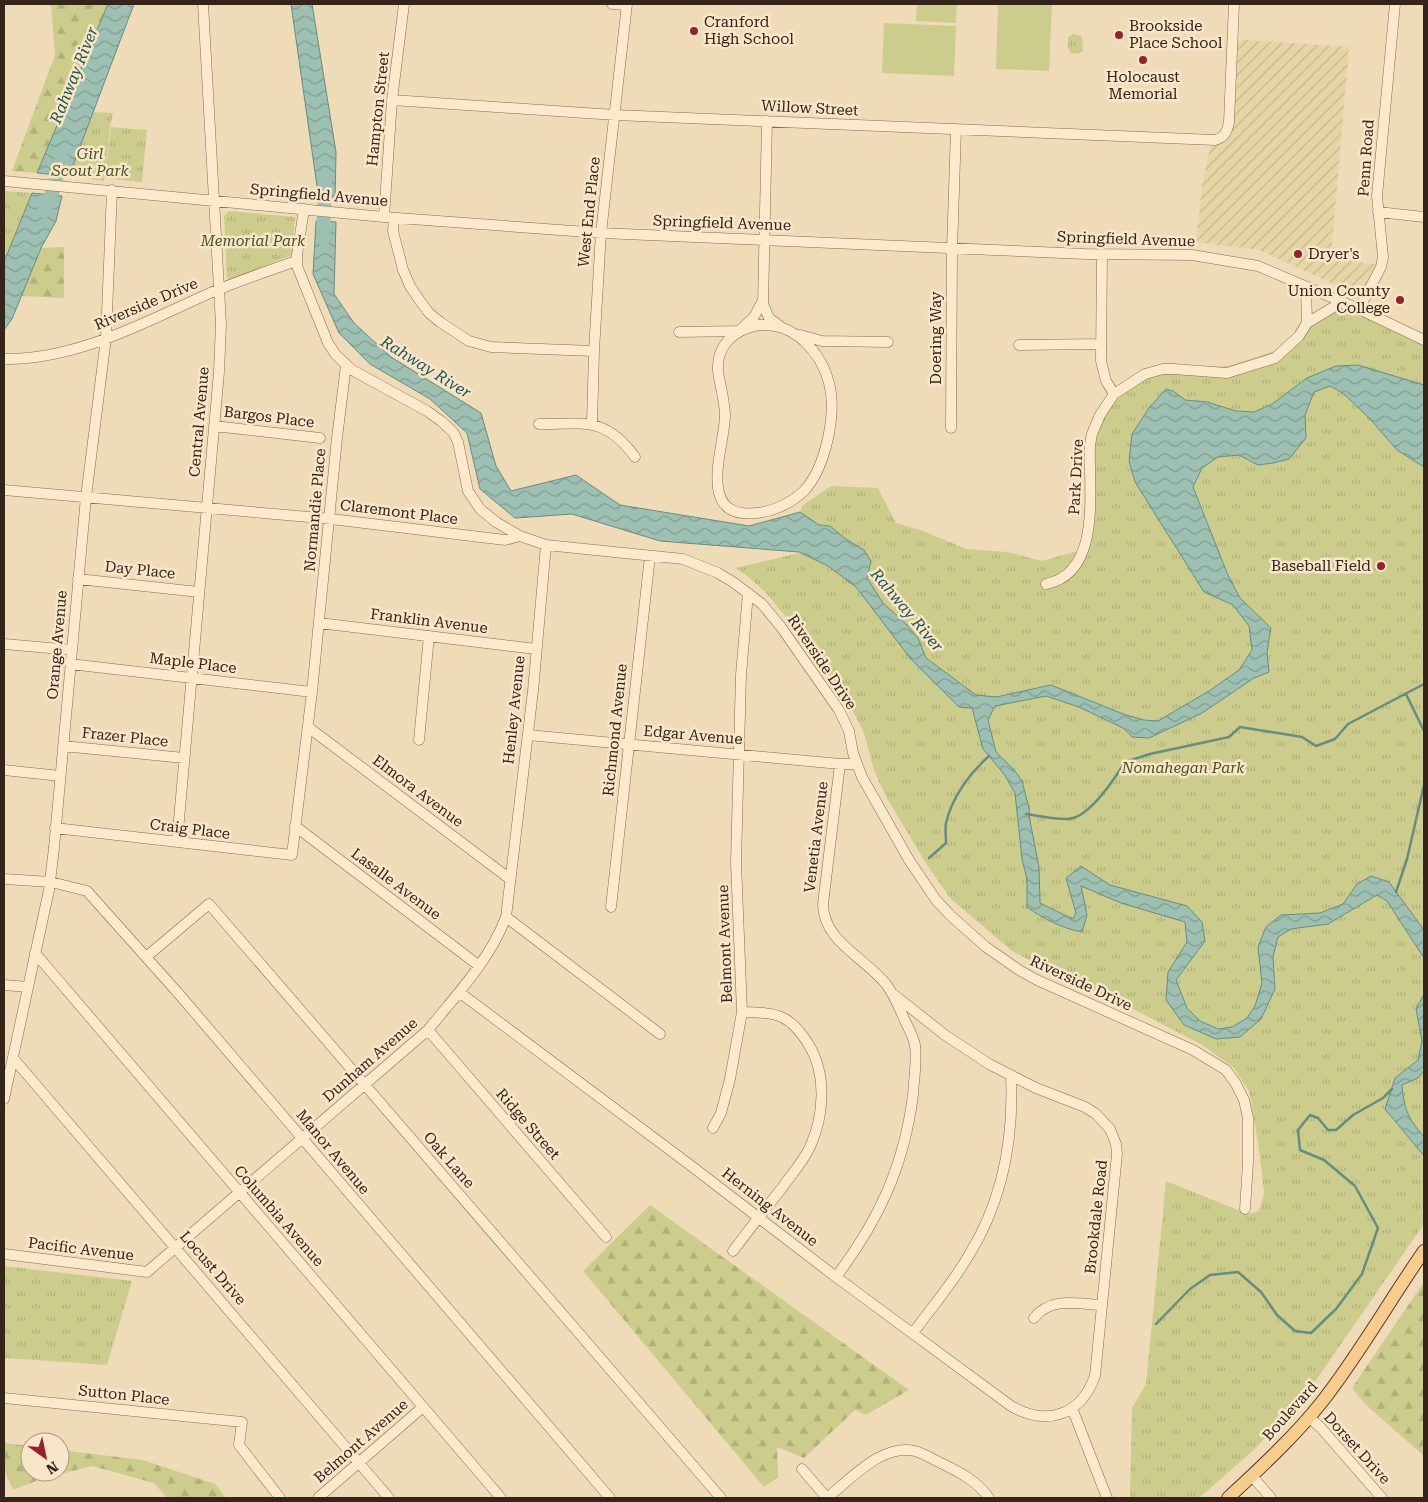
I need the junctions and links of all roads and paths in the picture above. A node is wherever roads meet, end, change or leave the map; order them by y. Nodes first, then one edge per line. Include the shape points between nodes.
1 (203, 4) edge
2 (404, 4) edge
3 (612, 4) edge
4 (626, 4) edge
5 (1234, 4) edge
6 (1395, 4) edge
7 (392, 100) junction
8 (615, 115) junction
9 (767, 121) junction
10 (956, 130) junction
11 (4, 181) edge
12 (112, 190) junction
13 (215, 201) junction
14 (304, 210) junction
15 (1378, 212) junction
16 (389, 217) junction
17 (1424, 217) edge
18 (601, 233) junction
19 (764, 239) junction
20 (952, 248) junction
21 (1102, 254) junction
22 (296, 261) junction
23 (1306, 287) junction
24 (219, 289) junction
25 (763, 301) junction
26 (1342, 302) junction
27 (1359, 309) junction
28 (1307, 323) junction
29 (780, 326) junction
30 (739, 331) junction
31 (678, 332) dead end
32 (106, 338) junction
33 (1424, 340) edge
34 (888, 342) dead end
35 (1101, 344) junction
36 (1019, 345) dead end
37 (594, 351) junction
38 (4, 359) edge
39 (346, 365) junction
40 (1114, 394) junction
41 (539, 424) dead end
42 (592, 424) junction
43 (214, 426) junction
44 (951, 428) dead end
45 (320, 438) dead end
46 (635, 457) dead end
47 (4, 490) edge
48 (86, 497) junction
49 (206, 508) junction
50 (329, 519) junction
51 (520, 536) junction
52 (546, 545) junction
53 (650, 556) junction
54 (78, 579) junction
55 (1046, 584) dead end
56 (199, 592) junction
57 (748, 593) junction
58 (319, 623) junction
59 (429, 636) junction
60 (4, 644) edge
61 (536, 649) junction
62 (72, 650) junction
63 (70, 664) junction
64 (191, 678) junction
65 (312, 692) junction
66 (308, 727) junction
67 (528, 735) junction
68 (420, 740) dead end
69 (629, 744) junction
70 (63, 746) junction
71 (739, 754) junction
72 (184, 758) junction
73 (840, 764) junction
74 (856, 764) junction
75 (4, 770) edge
76 (60, 776) junction
77 (295, 826) junction
78 (56, 828) junction
79 (177, 842) junction
80 (4, 879) edge
81 (510, 879) junction
82 (50, 882) junction
83 (611, 908) dead end
84 (506, 917) junction
85 (35, 953) junction
86 (146, 957) junction
87 (478, 965) junction
88 (4, 985) edge
89 (28, 987) junction
90 (459, 992) junction
91 (893, 994) junction
92 (742, 1012) junction
93 (428, 1030) junction
94 (660, 1034) dead end
95 (12, 1058) junction
96 (1012, 1075) junction
97 (5, 1085) edge
98 (365, 1085) junction
99 (4, 1099) edge
100 (713, 1128) dead end
101 (301, 1138) junction
102 (238, 1192) junction
103 (1245, 1208) dead end
104 (759, 1218) junction
105 (606, 1237) dead end
106 (175, 1247) junction
107 (733, 1251) dead end
108 (1424, 1251) edge
109 (4, 1254) edge
110 (836, 1277) junction
111 (1102, 1305) junction
112 (1034, 1318) dead end
113 (913, 1333) junction
114 (4, 1398) edge
115 (423, 1407) junction
116 (1072, 1408) junction
117 (1309, 1417) junction
118 (359, 1462) junction
119 (802, 1469) dead end
120 (1252, 1476) junction
121 (280, 1498) edge
122 (318, 1498) edge
123 (389, 1498) edge
124 (501, 1498) edge
125 (610, 1498) edge
126 (721, 1498) edge
127 (827, 1498) edge
128 (989, 1498) edge
129 (1107, 1498) edge
130 (1228, 1498) edge
131 (1271, 1498) edge
132 (1382, 1498) edge

1 - 13 street, Central Avenue
2 - 7 street, Hampton Street
3 - 4 street
4 - 8 street, West End Place
5 - 10 street, Willow Street via 1229,122 1223,137 1215,140
6 - 15 street, Penn Road
7 - 8 street, Willow Street
7 - 16 street, Hampton Street
8 - 9 street, Willow Street
8 - 18 street, West End Place
9 - 10 street, Willow Street
9 - 19 street
10 - 20 street, Doering Way
11 - 12 street, Springfield Avenue
12 - 13 street, Springfield Avenue
12 - 32 street, Orange Avenue
13 - 14 street, Springfield Avenue
13 - 24 street, Central Avenue
14 - 16 street, Springfield Avenue
14 - 22 street
15 - 17 street
15 - 27 street, Penn Road via 1383,243 1382,262
16 - 18 street, Springfield Avenue
16 - 37 street, Hampton Street via 410,286 429,312 469,341 491,347
18 - 19 street, Springfield Avenue
18 - 37 street, West End Place
19 - 20 street, Springfield Avenue
19 - 25 street
20 - 21 street, Springfield Avenue
20 - 44 street, Doering Way
21 - 23 street, Springfield Avenue via 1192,255 1258,266
21 - 35 street
22 - 24 street, Riverside Drive
22 - 39 street via 328,342
23 - 26 street, Springfield Avenue
23 - 28 street
24 - 32 street, Riverside Drive
24 - 43 street, Central Avenue via 221,324
25 - 29 street via 767,315
25 - 30 street via 754,317
26 - 27 street, Springfield Avenue
26 - 28 street, Park Drive
27 - 33 street, Springfield Avenue
28 - 40 street, Park Drive via 1299,336 1275,358 1227,372 1163,369 1146,374
29 - 30 street via 759,325
29 - 30 street via 808,346 827,375 832,401 827,441 816,472 800,495 770,510 746,514 728,508 717,485 725,414 718,369 722,350
29 - 34 street via 822,341
30 - 31 street
32 - 38 street, Riverside Drive via 44,357
32 - 48 street, Orange Avenue
35 - 36 street
35 - 40 street via 1106,381
37 - 42 street, West End Place
39 - 50 street, Normandie Place
39 - 51 street, Riverside Drive via 447,426 458,442 466,484 476,504 496,522
40 - 55 street, Park Drive via 1092,434 1089,519 1084,549 1068,575
41 - 42 street
42 - 46 street via 618,437
43 - 45 street, Bargos Place
43 - 49 street, Central Avenue
47 - 48 street, Claremont Place
48 - 49 street, Claremont Place
48 - 54 street, Orange Avenue
49 - 50 street, Claremont Place
49 - 56 street, Central Avenue
50 - 51 street, Claremont Place via 505,540
50 - 58 street, Normandie Place
51 - 52 street, Riverside Drive
52 - 53 street, Riverside Drive
52 - 61 street, Henley Avenue
53 - 57 street, Riverside Drive via 683,559 702,565
53 - 69 street, Richmond Avenue
54 - 56 street, Day Place
54 - 62 street, Orange Avenue
56 - 64 street, Central Avenue
57 - 71 street, Belmont Avenue
57 - 74 street, Riverside Drive via 781,627 839,710 849,731
58 - 59 street, Franklin Avenue
58 - 65 street, Normandie Place
59 - 61 street, Franklin Avenue
59 - 68 street
60 - 62 street
61 - 67 street, Henley Avenue
62 - 63 street, Orange Avenue
63 - 64 street, Maple Place
63 - 70 street, Orange Avenue
64 - 65 street, Maple Place
64 - 72 street, Central Avenue
65 - 66 street, Normandie Place
66 - 77 street, Normandie Place
66 - 81 street, Elmora Avenue
67 - 69 street, Edgar Avenue
67 - 81 street, Henley Avenue
69 - 71 street, Edgar Avenue
69 - 83 street, Richmond Avenue
70 - 72 street, Frazer Place
70 - 76 street, Orange Avenue
71 - 73 street, Edgar Avenue
71 - 92 street, Belmont Avenue via 736,862
72 - 79 street, Central Avenue
73 - 74 street, Edgar Avenue
73 - 91 street, Venetia Avenue via 824,921 836,939 865,963
74 - 103 street, Riverside Drive via 905,853 936,900 986,947 1037,980 1193,1050 1226,1070 1240,1092 1248,1118
75 - 76 street
76 - 78 street, Orange Avenue
77 - 79 street, Craig Place via 292,855
77 - 87 street, Lasalle Avenue
78 - 79 street, Craig Place
78 - 82 street, Orange Avenue
80 - 82 street, Manor Avenue
81 - 84 street, Dunham Avenue
82 - 85 street, Orange Avenue
82 - 86 street, Manor Avenue via 88,891
84 - 87 street, Dunham Avenue via 498,937
84 - 94 street
85 - 89 street, Orange Avenue
85 - 102 street, Columbia Avenue
86 - 98 street, Oak Lane via 209,904
86 - 101 street, Manor Avenue
87 - 90 street, Dunham Avenue
88 - 89 street
89 - 95 street, Orange Avenue
90 - 93 street, Dunham Avenue
90 - 104 street, Herning Avenue
91 - 96 street, Brookdale Road via 945,1035
91 - 110 street via 915,1045 910,1116 896,1168 876,1217
92 - 100 street, Belmont Avenue via 730,1079 721,1113
92 - 104 street via 772,1013 792,1024 814,1055 821,1089 821,1110 810,1148
93 - 98 street, Dunham Avenue
93 - 105 street, Ridge Street
95 - 97 street, Orange Avenue
95 - 106 street, Locust Drive
96 - 111 street, Brookdale Road via 1092,1111 1113,1134 1117,1154
96 - 113 street via 1010,1138 1005,1168 985,1227 970,1254
97 - 99 street, Orange Avenue
98 - 101 street, Dunham Avenue
98 - 126 street, Oak Lane
101 - 102 street, Dunham Avenue
101 - 125 street, Manor Avenue
102 - 106 street, Dunham Avenue
102 - 115 street, Columbia Avenue
104 - 107 street
104 - 110 street, Herning Avenue
106 - 109 street, Pacific Avenue via 147,1272
106 - 118 street, Locust Drive
108 - 117 main road, Boulevard via 1343,1374
110 - 113 street, Herning Avenue
111 - 112 street via 1057,1303 1044,1308
111 - 116 street, Brookdale Road via 1095,1376 1086,1395
113 - 116 street, Herning Avenue via 1021,1412 1048,1416
114 - 121 street, Sutton Place via 242,1422 239,1445
115 - 118 street, Belmont Avenue
115 - 124 street, Columbia Avenue
116 - 129 street
117 - 120 main road, Boulevard
117 - 132 street, Dorset Drive
118 - 122 street, Belmont Avenue
118 - 123 street, Locust Drive
119 - 127 street
120 - 130 main road, Boulevard
120 - 131 street
127 - 128 street via 876,1458 906,1450 965,1475

